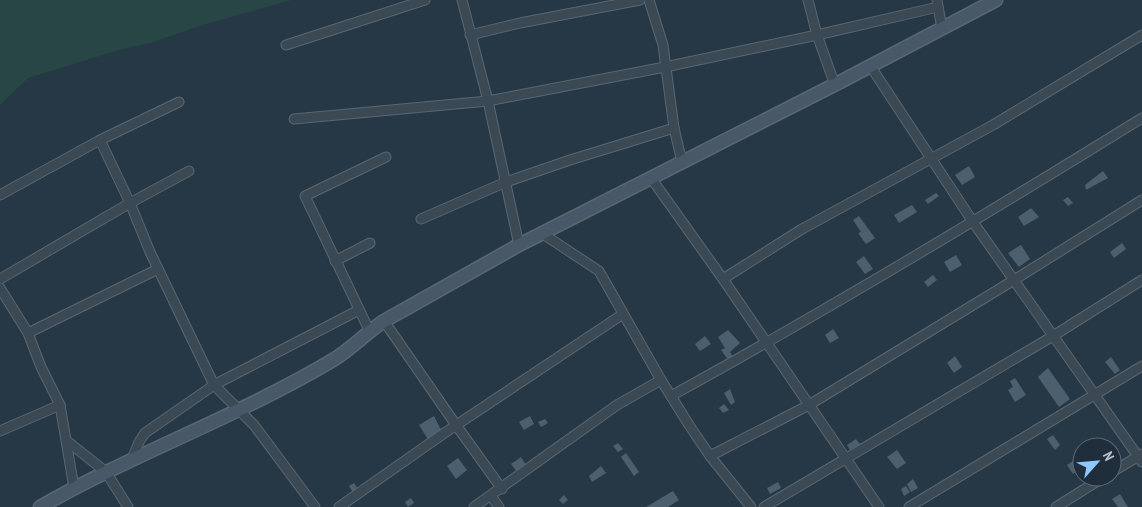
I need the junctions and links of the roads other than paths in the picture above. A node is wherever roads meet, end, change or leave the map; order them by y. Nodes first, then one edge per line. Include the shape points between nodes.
1 (425, 0) edge
2 (462, 0) edge
3 (640, 0) edge
4 (649, 0) edge
5 (808, 0) edge
6 (996, 0) edge
7 (938, 4) edge
8 (942, 29) junction
9 (1142, 34) edge
10 (470, 36) junction
11 (817, 36) junction
12 (286, 45) dead end
13 (665, 67) junction
14 (871, 67) junction
15 (835, 85) junction
16 (488, 101) junction
17 (179, 102) dead end
18 (1142, 118) edge
19 (294, 119) dead end
20 (674, 128) junction
21 (100, 140) junction
22 (386, 157) dead end
23 (930, 158) junction
24 (682, 162) junction
25 (190, 170) dead end
26 (651, 178) junction
27 (506, 182) junction
28 (0, 195) edge
29 (1142, 200) edge
30 (130, 203) junction
31 (421, 219) dead end
32 (973, 222) junction
33 (543, 234) junction
34 (370, 243) dead end
35 (519, 245) junction
36 (335, 261) junction
37 (158, 270) junction
38 (0, 279) edge
39 (723, 279) junction
40 (1014, 280) junction
41 (1142, 280) edge
42 (0, 288) edge
43 (359, 310) junction
44 (623, 314) junction
45 (384, 321) junction
46 (369, 330) junction
47 (28, 333) junction
48 (1053, 336) junction
49 (768, 343) junction
50 (1142, 366) edge
51 (661, 380) junction
52 (214, 385) junction
53 (671, 396) junction
54 (1094, 396) junction
55 (60, 405) junction
56 (809, 405) junction
57 (239, 410) junction
58 (456, 426) junction
59 (0, 431) edge
60 (67, 441) junction
61 (710, 456) junction
62 (1141, 457) edge
63 (132, 459) junction
64 (845, 459) junction
65 (1122, 467) edge
66 (106, 472) junction
67 (1088, 487) edge
68 (74, 488) junction
69 (502, 489) junction
70 (491, 496) junction
71 (40, 507) edge
72 (128, 507) edge
73 (315, 507) edge
74 (339, 507) edge
75 (474, 507) edge
76 (498, 507) edge
77 (751, 507) edge
78 (764, 507) edge
79 (879, 507) edge
80 (909, 507) edge
81 (1056, 507) edge

1 - 12 street
2 - 10 street
3 - 10 street
4 - 13 street via 661,36
5 - 11 street
6 - 8 street
7 - 8 street
7 - 11 street
8 - 14 street
9 - 23 street via 993,125
10 - 16 street
11 - 13 street
11 - 15 street
13 - 16 street
13 - 20 street
14 - 15 street
14 - 23 street
15 - 24 street
16 - 19 street
16 - 27 street
17 - 21 street
18 - 32 street
20 - 24 street
20 - 27 street
21 - 28 street
21 - 30 street
22 - 36 street via 305,196
23 - 32 street
23 - 39 street
24 - 26 street
25 - 30 street
26 - 33 street
26 - 39 street
27 - 31 street
27 - 35 street
29 - 40 street
30 - 37 street
30 - 38 street
32 - 40 street
32 - 49 street
33 - 35 street
33 - 44 street via 598,269
34 - 36 street
35 - 45 street
36 - 43 street
37 - 47 street
37 - 52 street
39 - 49 street
40 - 48 street
40 - 56 street
41 - 48 street
42 - 47 street
43 - 46 street
43 - 52 street
44 - 51 street
44 - 58 street
45 - 46 street
45 - 58 street
46 - 57 street via 334,360
47 - 55 street
48 - 54 street
48 - 64 street
49 - 53 street
49 - 56 street
50 - 54 street
51 - 53 street
51 - 69 street via 617,405
52 - 57 street
52 - 63 street via 145,433
53 - 61 street
54 - 62 street
54 - 80 street
55 - 59 street
55 - 60 street
56 - 61 street
56 - 64 street
57 - 63 street
57 - 73 street
58 - 69 street
58 - 74 street
60 - 66 street
60 - 68 street
61 - 77 street
62 - 65 street
63 - 66 street
64 - 78 street
64 - 79 street
66 - 68 street
66 - 72 street
67 - 81 street
68 - 71 street
69 - 70 street
70 - 75 street
70 - 76 street

